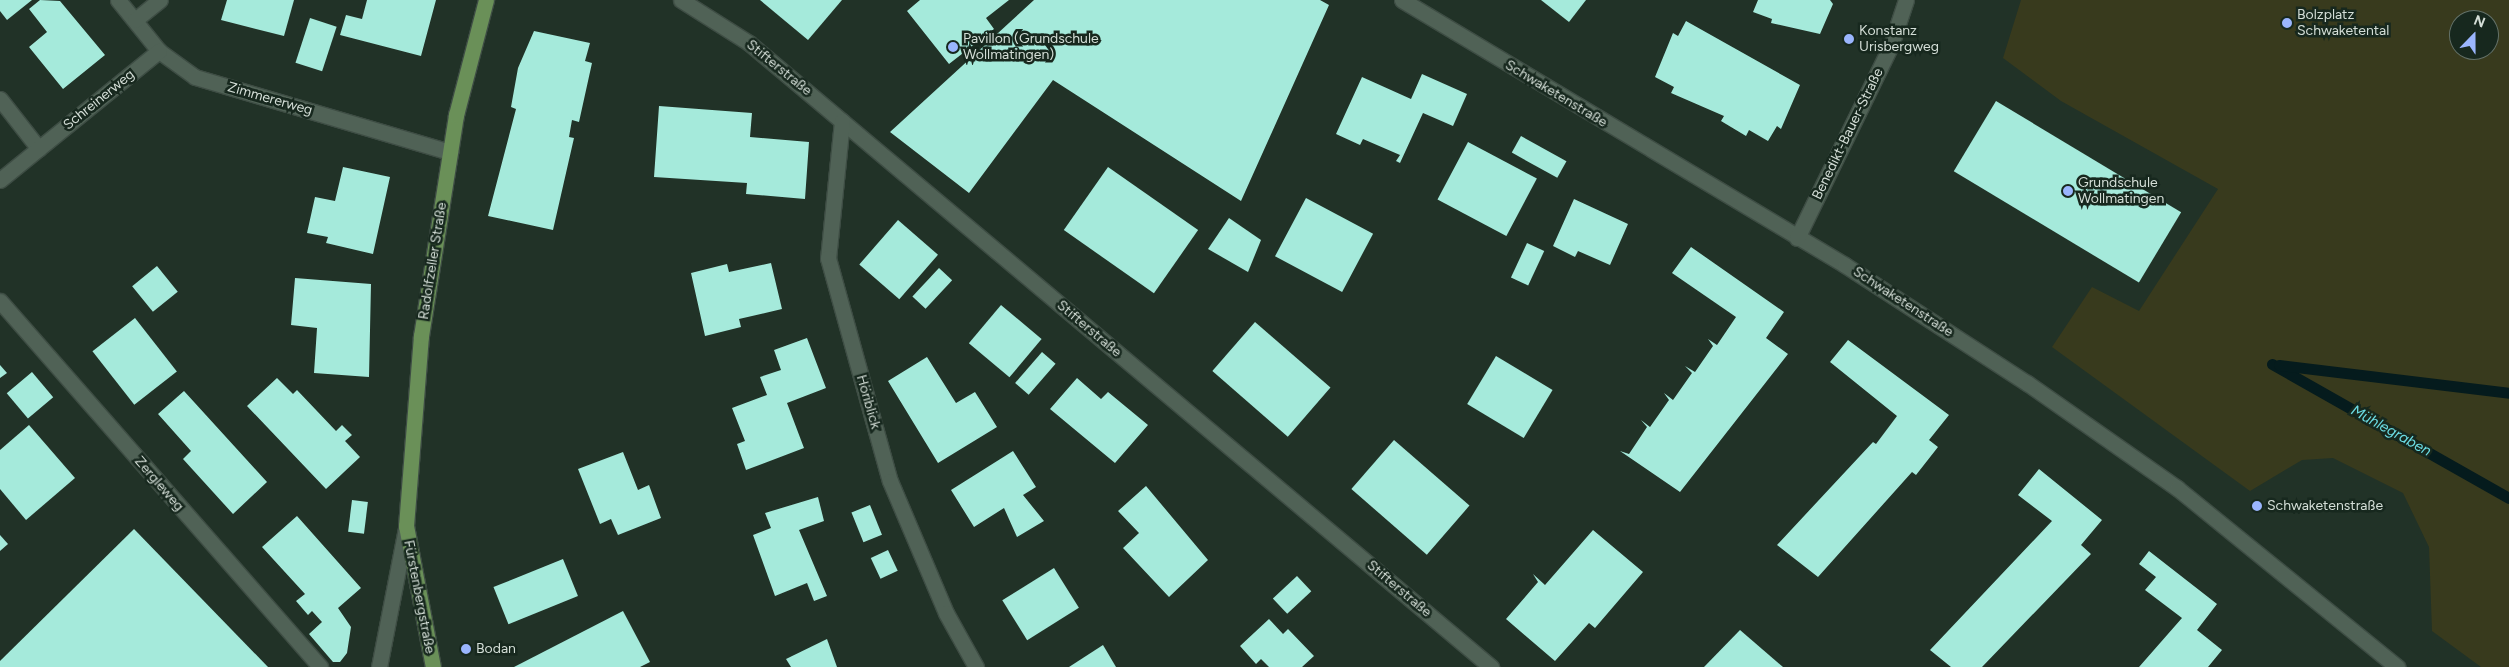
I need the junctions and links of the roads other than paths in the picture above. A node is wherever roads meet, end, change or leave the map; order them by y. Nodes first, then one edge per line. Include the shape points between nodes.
1 (118, 0) edge
2 (160, 0) edge
3 (486, 0) edge
4 (681, 0) edge
5 (1402, 0) edge
6 (1906, 0) edge
7 (135, 20) junction
8 (159, 51) junction
9 (0, 99) edge
10 (842, 121) junction
11 (39, 149) junction
12 (450, 152) junction
13 (0, 180) edge
14 (1797, 238) junction
15 (0, 301) edge
16 (406, 526) junction
17 (320, 667) edge
18 (379, 667) edge
19 (433, 667) edge
20 (976, 667) edge
21 (1491, 667) edge
22 (2397, 667) edge

1 - 7 street, Zimmererweg
2 - 7 street
3 - 12 main road, Radolfzeller Straße
4 - 10 street, Stifterstraße via 750,43
5 - 14 street, Schwaketenstraße
6 - 14 street, Benedikt-Bauer-Straße via 1891,45
7 - 8 street, Zimmererweg
8 - 11 street, Schreinerweg
8 - 12 street, Zimmererweg via 195,77
9 - 11 street
10 - 20 street, Höriblick via 828,258 890,481 946,612
10 - 21 street, Stifterstraße
11 - 13 street, Schreinerweg
12 - 16 main road, Radolfzeller Straße via 421,336
14 - 22 street, Schwaketenstraße via 2027,382 2177,488
15 - 17 street, Zergleweg
16 - 18 street
16 - 19 main road, Fürstenbergstraße

